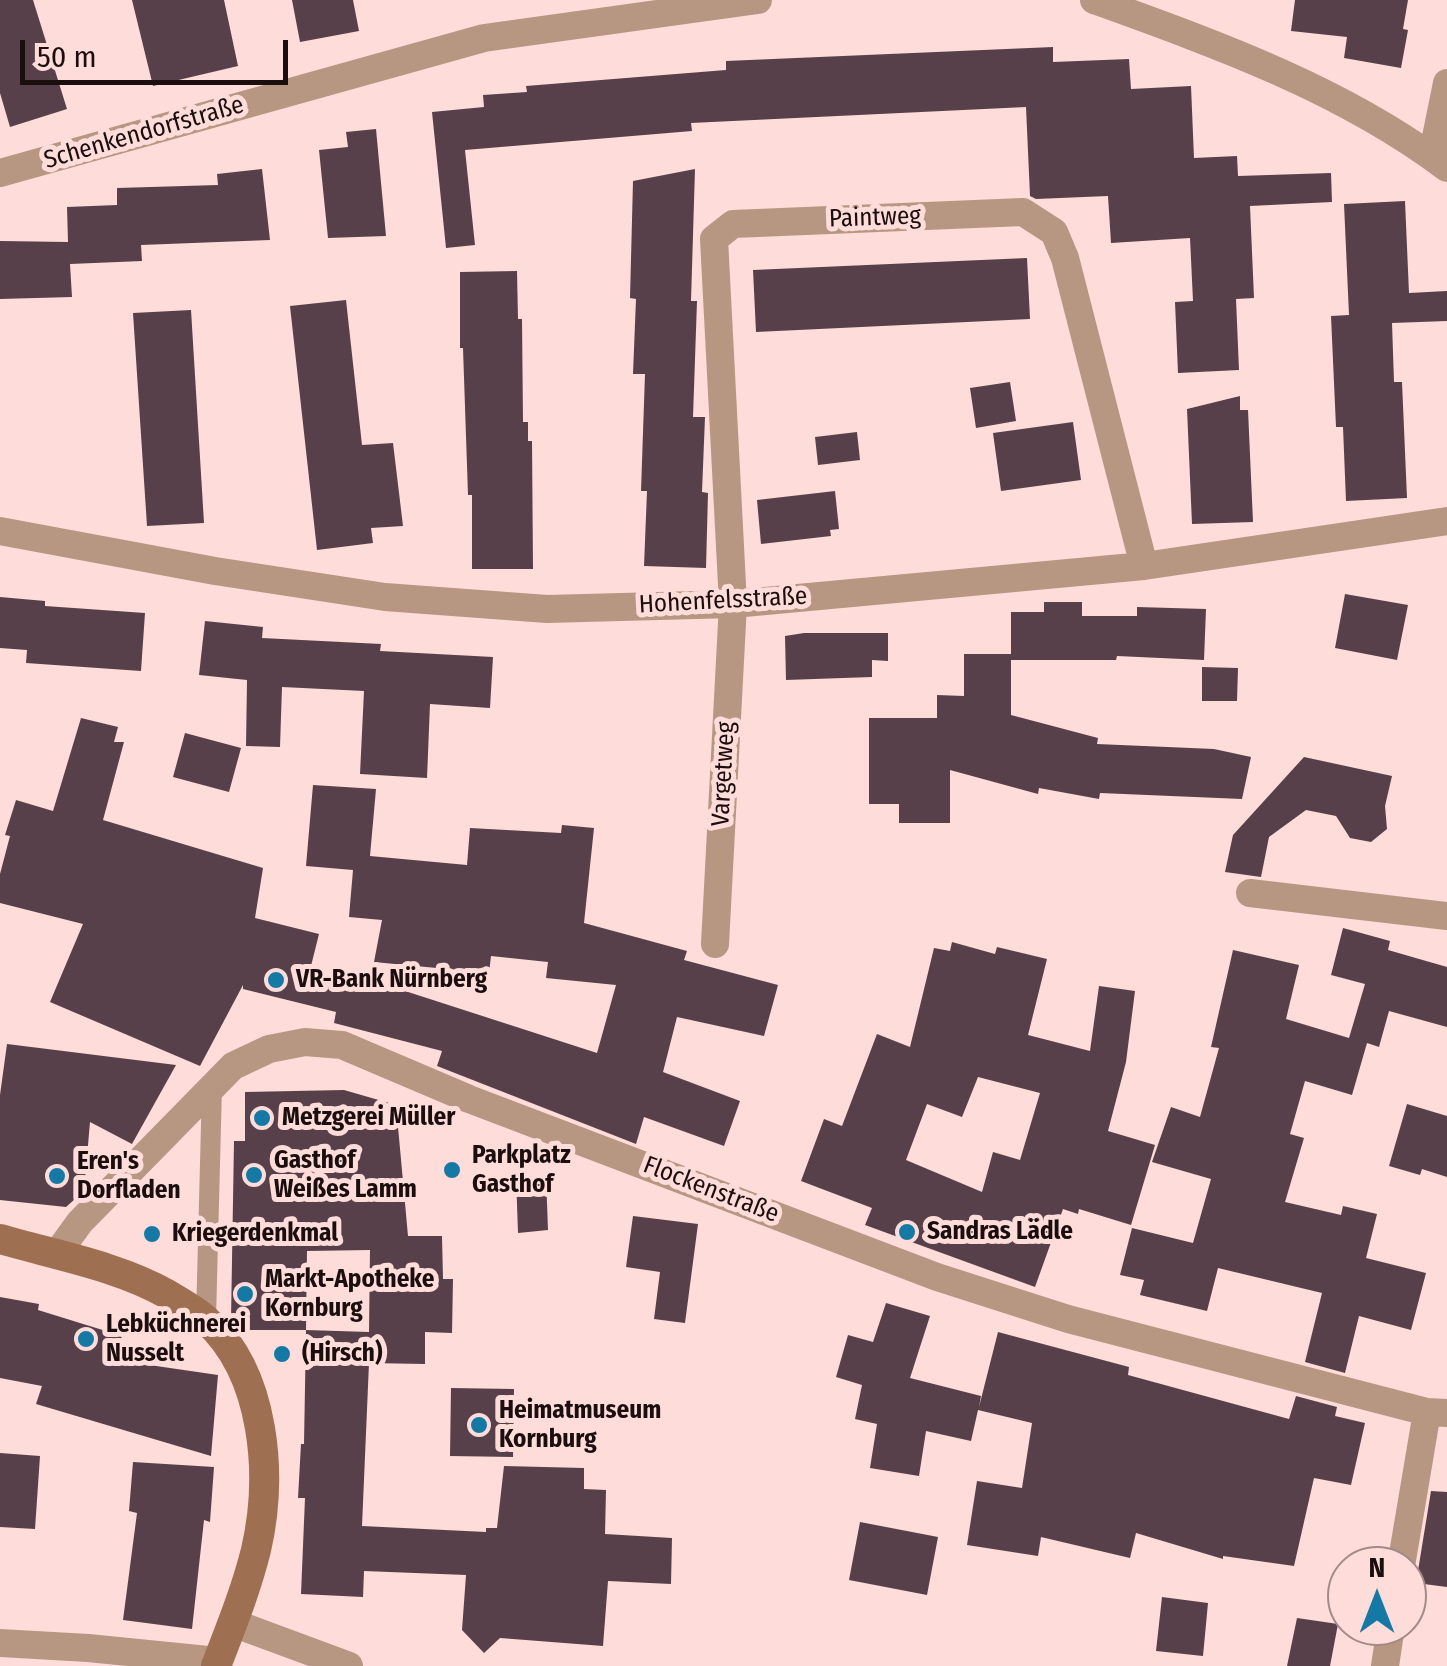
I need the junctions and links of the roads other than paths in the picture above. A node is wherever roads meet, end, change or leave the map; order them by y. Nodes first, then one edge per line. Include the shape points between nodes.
1 (758, 0) edge
2 (1094, 0) edge
3 (691, 4) edge
4 (1447, 83) edge
5 (1440, 163) edge
6 (0, 174) edge
7 (1447, 521) edge
8 (0, 531) edge
9 (1144, 566) junction
10 (733, 604) junction
11 (1250, 893) dead end
12 (1447, 916) edge
13 (716, 944) dead end
14 (212, 1086) junction
15 (0, 1240) edge
16 (56, 1256) junction
17 (206, 1319) junction
18 (1437, 1412) edge
19 (1406, 1546) edge
20 (233, 1623) junction
21 (0, 1643) edge
22 (84, 1657) edge
23 (217, 1663) edge
24 (349, 1666) edge

1 - 3 street, Schenkendorfstraße
2 - 5 street via 1270,67
3 - 6 street, Schenkendorfstraße via 484,38
4 - 5 street
7 - 9 street, Hohenfelsstraße
8 - 10 street, Hohenfelsstraße via 385,596 547,609
9 - 10 street, Hohenfelsstraße
9 - 10 street, Paintweg via 1054,232 1023,212 733,224 714,240
10 - 13 street, Vargetweg
11 - 12 street
14 - 16 street, Flockenstraße via 80,1222
14 - 17 street
14 - 18 street, Flockenstraße via 233,1066 269,1049 305,1042 342,1045 938,1277 1068,1319
15 - 16 main road
16 - 17 main road via 128,1276
17 - 20 main road via 244,1376 263,1446 264,1506
18 - 19 street
20 - 23 main road
20 - 24 street
21 - 22 street
22 - 23 street

